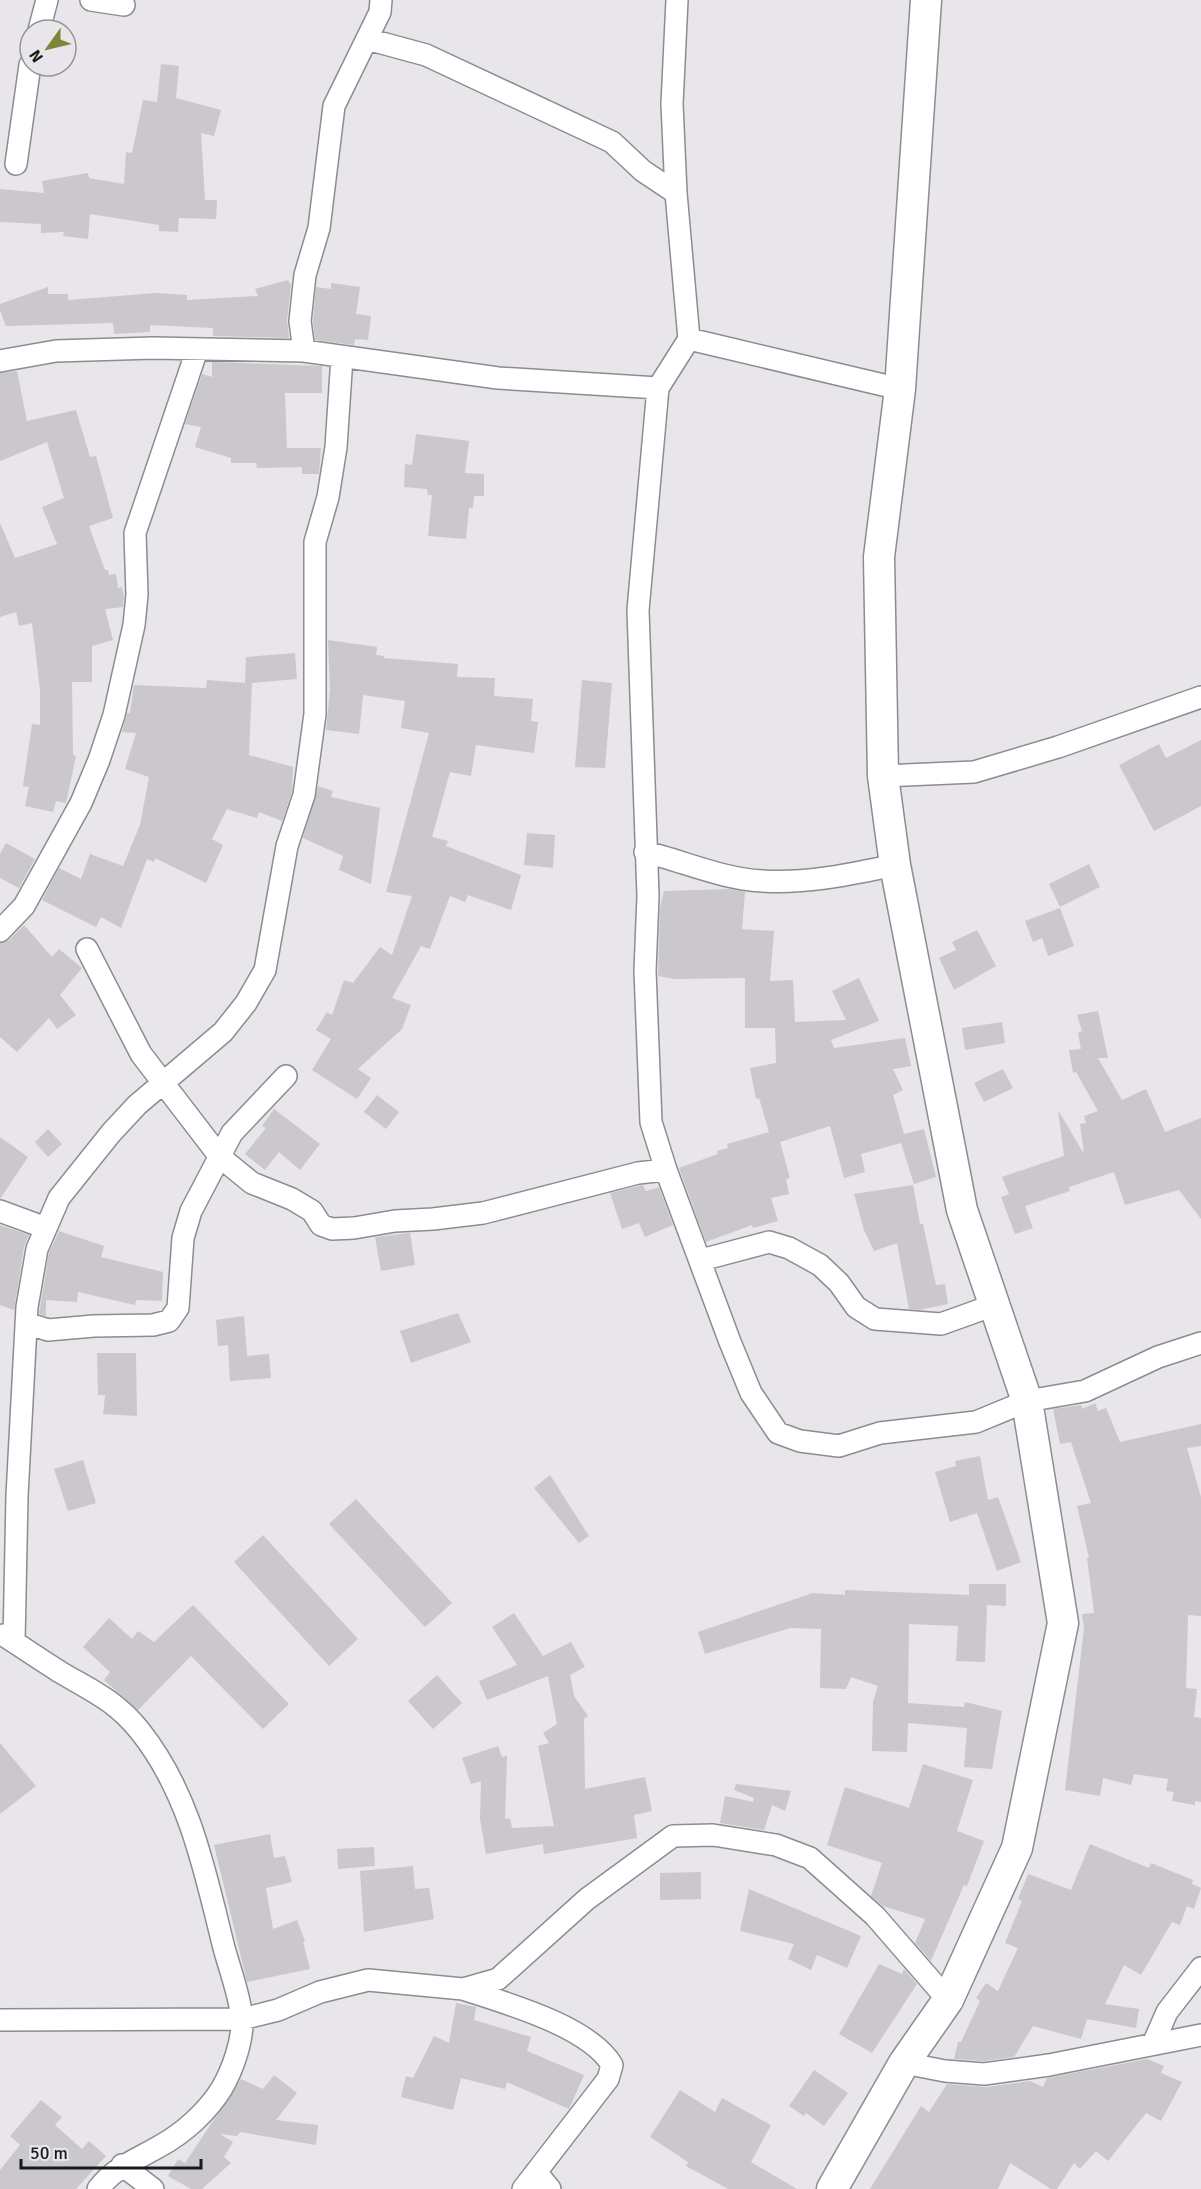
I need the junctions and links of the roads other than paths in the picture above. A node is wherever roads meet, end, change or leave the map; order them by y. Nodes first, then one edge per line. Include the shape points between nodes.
1 (46, 0) edge
2 (91, 0) edge
3 (381, 0) edge
4 (677, 0) edge
5 (926, 0) edge
6 (124, 5) dead end
7 (42, 18) edge
8 (367, 39) junction
9 (28, 78) edge
10 (16, 164) dead end
11 (676, 192) junction
12 (689, 339) junction
13 (197, 350) junction
14 (304, 351) junction
15 (342, 357) junction
16 (0, 361) edge
17 (658, 388) junction
18 (900, 389) junction
19 (1201, 697) edge
20 (884, 776) junction
21 (645, 852) junction
22 (895, 865) junction
23 (0, 931) edge
24 (87, 949) dead end
25 (286, 1076) dead end
26 (163, 1083) junction
27 (220, 1157) junction
28 (666, 1170) junction
29 (0, 1211) edge
30 (46, 1228) junction
31 (701, 1260) junction
32 (994, 1305) junction
33 (26, 1323) junction
34 (1201, 1343) edge
35 (1027, 1401) junction
36 (7, 1638) edge
37 (1201, 1968) edge
38 (463, 1989) junction
39 (948, 2000) junction
40 (242, 2019) junction
41 (0, 2020) edge
42 (1201, 2035) edge
43 (1153, 2044) junction
44 (904, 2063) junction
45 (122, 2165) junction
46 (536, 2172) junction
47 (98, 2189) edge
48 (153, 2189) edge
49 (523, 2189) edge
50 (550, 2189) edge
51 (832, 2189) edge

1 - 7 street
2 - 6 street
3 - 8 street via 380,12
4 - 11 street via 672,104
5 - 18 main road
8 - 11 street via 445,63 612,142 643,171
8 - 14 street via 334,106 319,228 305,275 300,321
9 - 10 street
11 - 12 street
12 - 17 street
12 - 18 street
13 - 14 street
13 - 16 street via 56,351
13 - 23 street via 135,534 134,625 114,715 99,760 81,803 24,906
14 - 15 street
15 - 17 street via 498,378
15 - 26 street via 336,447 315,542 315,714 304,795 287,846 265,970 223,1032
17 - 21 street via 638,610
18 - 20 main road via 879,557
19 - 20 street via 974,772
20 - 22 main road
21 - 22 street via 760,881 811,880
21 - 28 street via 651,1122
22 - 32 main road via 962,1210
24 - 26 street via 141,1054
25 - 27 street via 232,1132
26 - 27 street
26 - 30 street via 111,1133 59,1198
27 - 28 street via 252,1183 292,1199 312,1211 321,1225 332,1229 483,1213 638,1173
27 - 33 street via 191,1211 183,1238 178,1308 169,1321 48,1330
28 - 31 street
29 - 30 street
30 - 33 street via 37,1249
31 - 32 street via 769,1242 789,1248 820,1265 856,1307 875,1319 941,1324
31 - 35 street via 751,1393 778,1433 800,1441 839,1446 880,1433 976,1422
32 - 35 main road
33 - 36 street
34 - 35 street via 1158,1357 1086,1391
35 - 39 main road via 1063,1623 1017,1848
36 - 40 street via 105,1696 139,1730 168,1772 200,1852
37 - 43 street via 1167,2012
38 - 39 street via 498,1980 587,1899 672,1836 713,1835 776,1845 810,1858 875,1916
38 - 40 street via 368,1980
38 - 46 street via 548,2018 605,2053 612,2065 608,2079
39 - 44 main road
40 - 41 street
40 - 45 street via 231,2068 222,2088 197,2119 162,2145
42 - 43 street
43 - 44 street via 984,2074
44 - 51 main road
45 - 47 street
45 - 48 street
46 - 49 street
46 - 50 street

